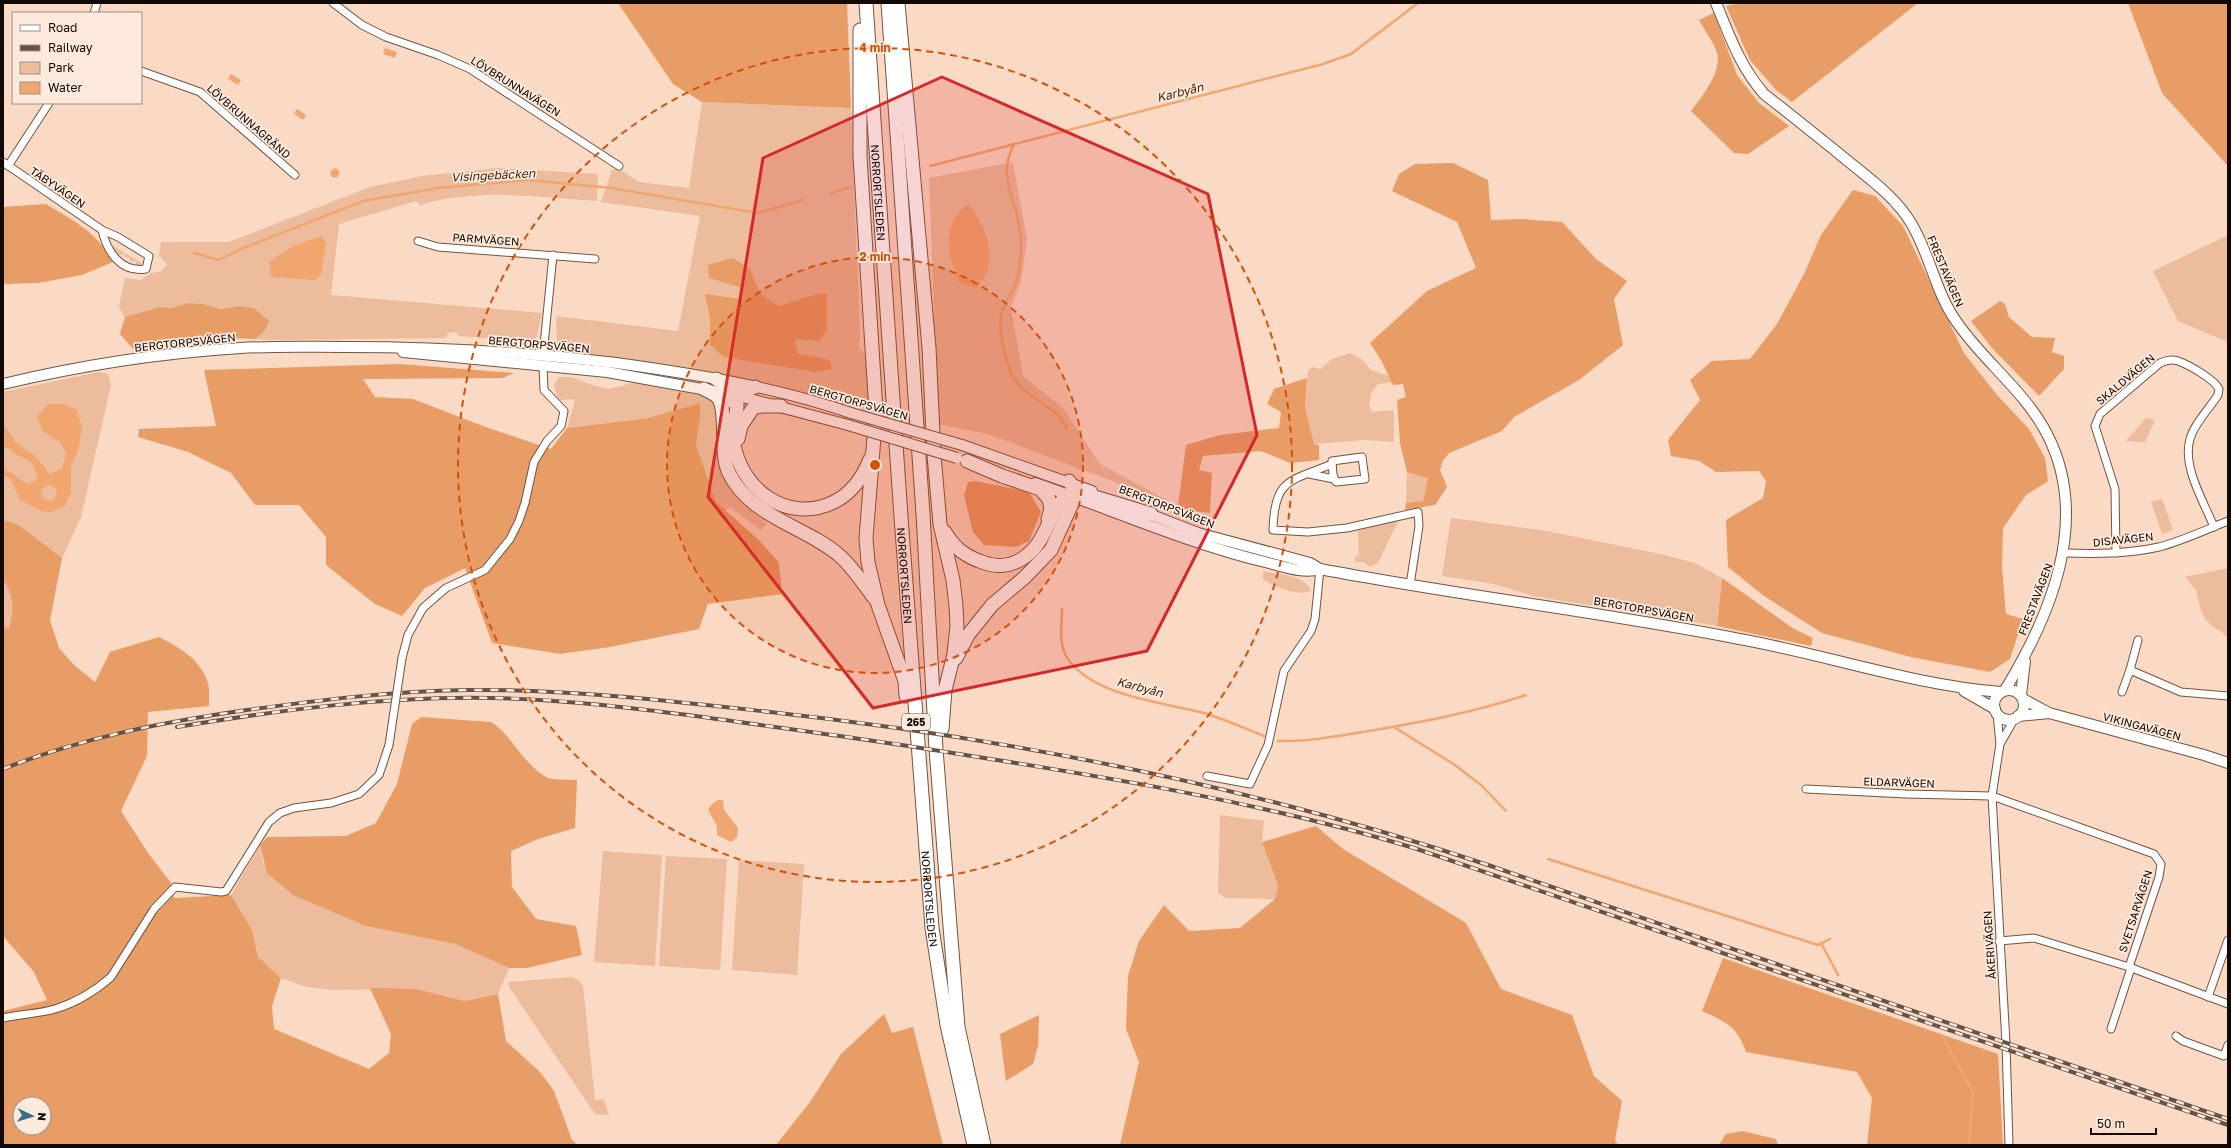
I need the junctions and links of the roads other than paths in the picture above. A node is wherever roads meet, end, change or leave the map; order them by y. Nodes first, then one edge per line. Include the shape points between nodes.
1 (333, 3) edge
2 (859, 3) edge
3 (866, 3) edge
4 (888, 3) edge
5 (898, 3) edge
6 (1716, 3) edge
7 (142, 71) edge
8 (48, 104) edge
9 (5, 164) edge
10 (619, 166) dead end
11 (295, 175) dead end
12 (102, 230) junction
13 (418, 241) dead end
14 (553, 255) junction
15 (596, 259) dead end
16 (372, 347) junction
17 (544, 355) junction
18 (543, 366) junction
19 (716, 379) junction
20 (3, 384) edge
21 (755, 387) junction
22 (704, 389) junction
23 (736, 395) junction
24 (781, 406) junction
25 (722, 428) junction
26 (874, 444) junction
27 (739, 457) junction
28 (962, 459) junction
29 (1332, 464) junction
30 (1308, 474) junction
31 (1334, 479) junction
32 (1072, 491) junction
33 (1151, 514) joint
34 (2228, 522) edge
35 (940, 524) junction
36 (2214, 526) junction
37 (1046, 532) junction
38 (2064, 553) junction
39 (2116, 553) junction
40 (1320, 569) junction
41 (1410, 585) junction
42 (878, 605) junction
43 (2138, 640) dead end
44 (2025, 657) junction
45 (952, 669) junction
46 (2130, 670) junction
47 (1961, 689) junction
48 (2003, 691) junction
49 (2122, 692) dead end
50 (2228, 696) edge
51 (2022, 697) junction
52 (1996, 712) junction
53 (2049, 713) junction
54 (2016, 717) junction
55 (2000, 744) junction
56 (2228, 763) edge
57 (1207, 776) dead end
58 (1806, 789) dead end
59 (1992, 796) junction
60 (942, 820) junction
61 (932, 928) junction
62 (2228, 940) edge
63 (1999, 941) junction
64 (2130, 968) junction
65 (2208, 997) junction
66 (2228, 1004) edge
67 (3, 1018) edge
68 (2110, 1029) dead end
69 (2176, 1036) dead end
70 (2228, 1045) edge
71 (974, 1145) edge
72 (984, 1145) edge
73 (2010, 1145) edge

1 - 10 street, LÖVBRUNNAVÄGEN via 362,25 386,38 438,55 470,69
2 - 26 highway via 860,156 874,366
3 - 61 highway, NORRORTSLEDEN / 265
4 - 60 highway, NORRORTSLEDEN / 265
5 - 35 highway via 929,348
6 - 38 main road, FRESTAVÄGEN via 1738,57 1764,94 1881,188 1911,222 1948,310 1966,335 2021,397 2047,433 2059,463 2065,489 2067,521
7 - 11 street, LÖVBRUNNAGRÄND via 200,92
8 - 9 street
9 - 12 street, TÄBYVÄGEN
12 - 12 street, TÄBYVÄGEN via 112,256 135,271 146,269 149,256
13 - 14 street, PARMVÄGEN via 438,247
14 - 15 street, PARMVÄGEN
14 - 17 street
16 - 17 main road, BERGTORPSVÄGEN via 418,347
16 - 18 main road, BERGTORPSVÄGEN
16 - 20 main road, BERGTORPSVÄGEN via 244,348 178,353 60,370
17 - 18 main road
17 - 19 main road, BERGTORPSVÄGEN
18 - 22 main road, BERGTORPSVÄGEN via 606,372
18 - 67 street, bridge via 544,390 564,411 562,426 547,440 534,462 519,521 510,539 485,570 446,588 423,608 408,635 389,745 379,776 359,794 331,803 294,808 280,813 269,822 226,891 175,887 154,909 111,977 102,985 72,1003
19 - 21 main road, BERGTORPSVÄGEN
19 - 23 highway via 730,387
21 - 23 highway
21 - 32 main road, BERGTORPSVÄGEN, bridge via 822,403 962,444
22 - 23 main road, BERGTORPSVÄGEN
22 - 25 highway via 718,397 723,407
23 - 24 main road, BERGTORPSVÄGEN
23 - 25 highway via 728,407
23 - 27 highway via 738,405 733,439
24 - 27 highway via 754,408 741,426 737,443
24 - 28 main road, BERGTORPSVÄGEN, bridge
25 - 42 highway via 729,473 741,490 759,508 839,556 863,582
26 - 27 highway via 870,460 858,482 841,499 827,505 800,509 774,502 756,489 747,477
26 - 42 highway via 866,538 868,562
28 - 32 main road, BERGTORPSVÄGEN
28 - 37 highway via 1040,489 1049,499 1051,509
29 - 30 street
29 - 31 street
29 - 31 street via 1332,460 1362,457 1365,479 1341,483
30 - 31 street
30 - 41 street via 1289,481 1282,488 1273,511 1272,530 1308,532 1347,528 1418,512 1419,526
32 - 33 highway
32 - 37 highway via 1060,502
32 - 40 main road, BERGTORPSVÄGEN via 1194,542 1286,567 1311,572
32 - 45 highway via 1051,550 992,605 968,635
33 - 40 main road, BERGTORPSVÄGEN via 1198,533 1310,563
34 - 36 street, DISAVÄGEN
35 - 37 highway via 951,543 967,556 995,567 1013,564 1028,556
35 - 45 highway via 953,580 956,606 957,626
36 - 39 street, DISAVÄGEN via 2160,546
36 - 39 street, SKALDVÄGEN via 2192,473 2188,452 2194,429 2218,396 2219,389 2213,380 2179,361 2166,360 2096,420 2095,432 2115,489
38 - 39 street, DISAVÄGEN
38 - 44 main road, FRESTAVÄGEN via 2057,580
40 - 41 main road, BERGTORPSVÄGEN
40 - 57 street via 1316,619 1311,631 1284,671 1268,745 1250,784
41 - 47 main road, BERGTORPSVÄGEN via 1607,615 1747,640
42 - 61 highway via 905,681 924,875
43 - 46 street
44 - 48 main road, FRESTAVÄGEN
44 - 51 main road, FRESTAVÄGEN
45 - 60 highway via 942,720
46 - 49 street
46 - 50 street via 2181,692
47 - 48 main road, BERGTORPSVÄGEN
47 - 52 main road, BERGTORPSVÄGEN
48 - 51 main road via 2013,690
48 - 52 main road via 1996,699
51 - 53 main road, VIKINGAVÄGEN
51 - 54 main road via 2023,710
52 - 54 main road via 2005,719
52 - 55 street, ÅKERIVÄGEN
53 - 54 main road, VIKINGAVÄGEN
53 - 56 main road, VIKINGAVÄGEN
54 - 55 street, ÅKERIVÄGEN
55 - 59 street, ÅKERIVÄGEN
58 - 59 street, ELDARVÄGEN
59 - 63 street, ÅKERIVÄGEN
59 - 64 street, SVETSARVÄGEN via 2154,854 2161,864 2159,877
60 - 72 highway, NORRORTSLEDEN / 265 via 958,1027
61 - 71 highway, NORRORTSLEDEN / 265 via 947,1025
62 - 65 street
63 - 64 street, SVETSARVÄGEN via 2034,938
63 - 73 street, ÅKERIVÄGEN
64 - 65 street
64 - 68 street
65 - 66 street
69 - 70 street via 2224,1056

